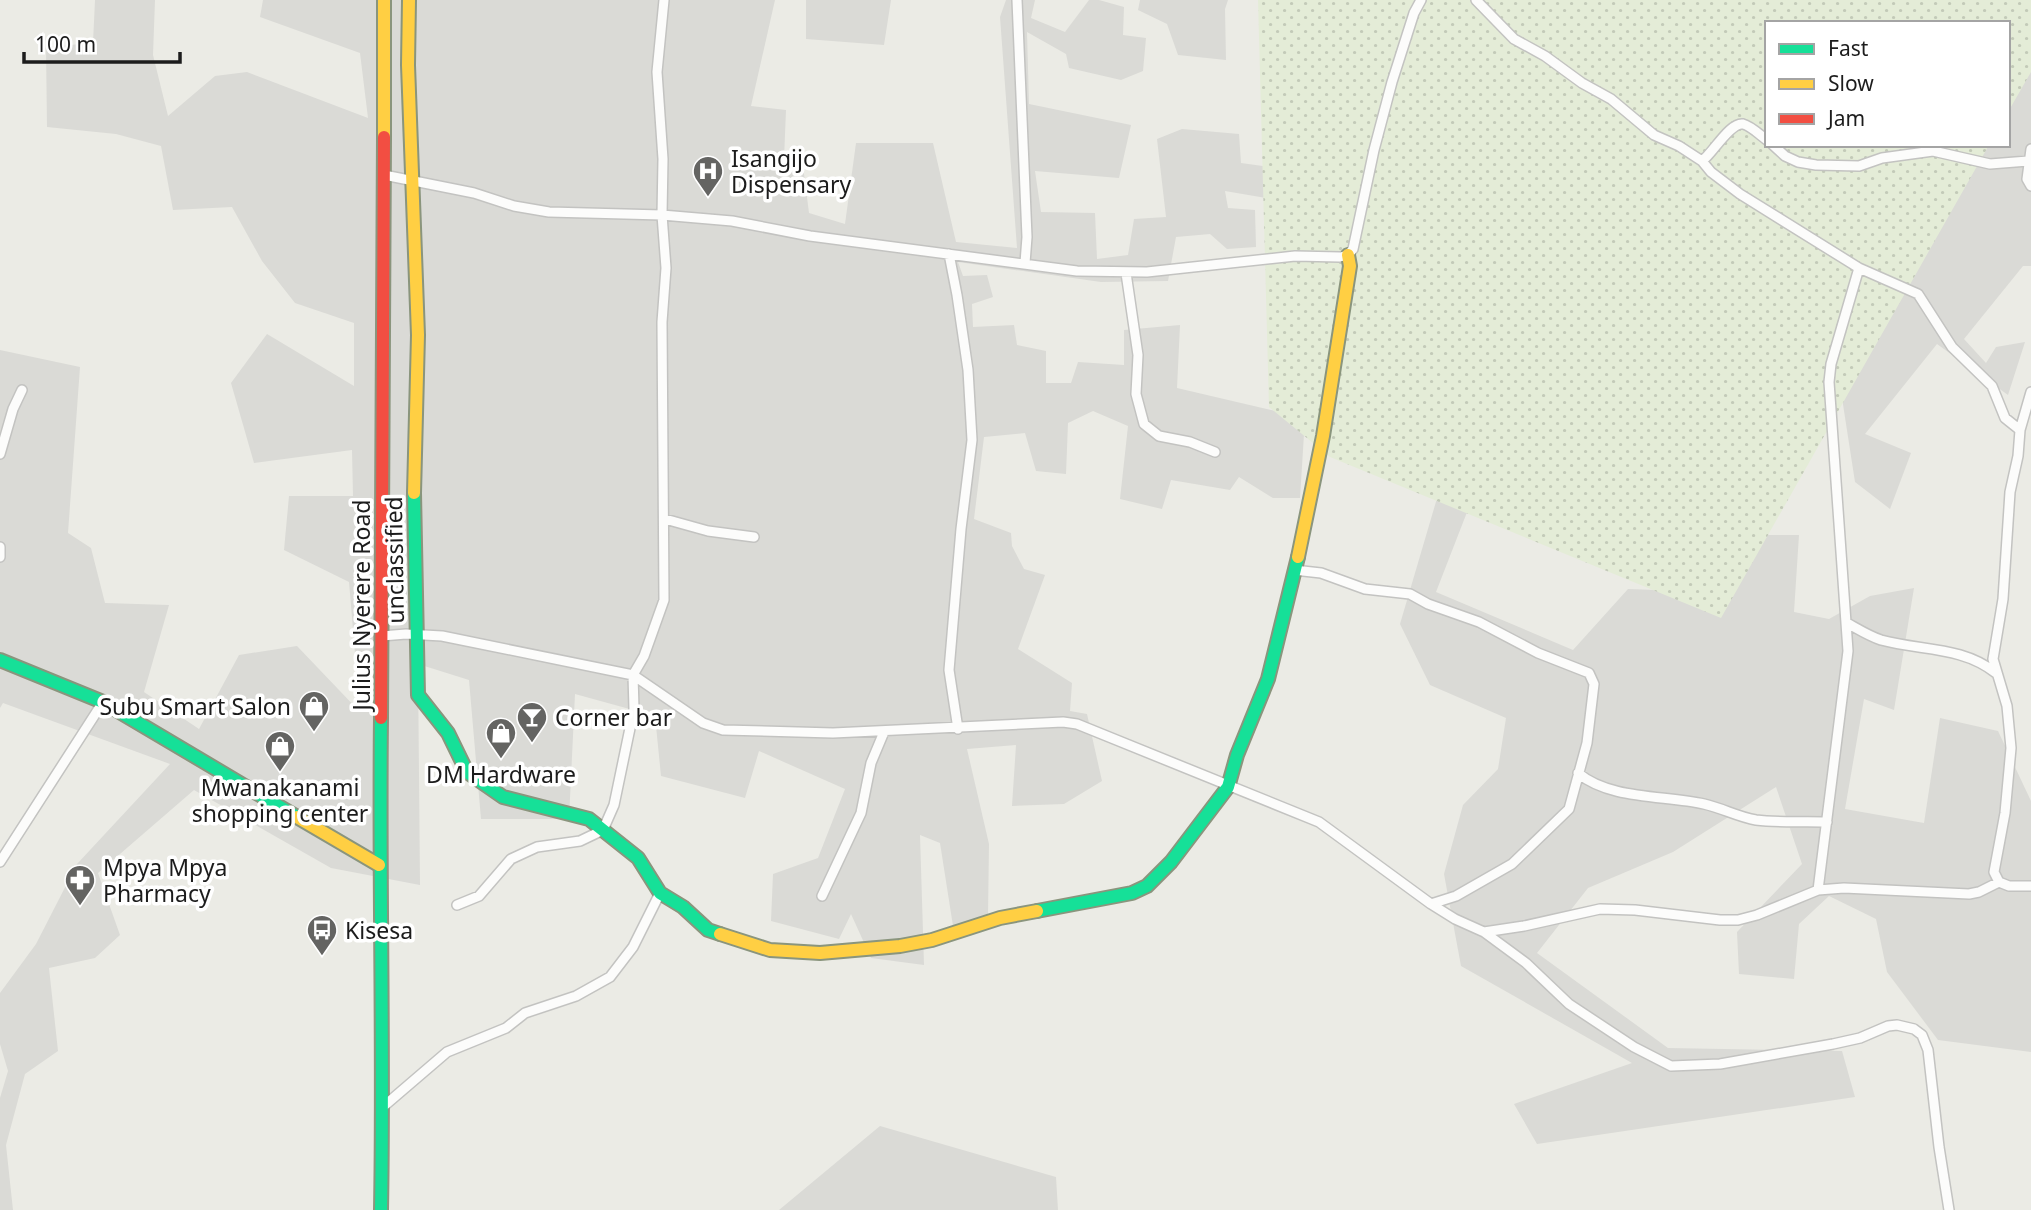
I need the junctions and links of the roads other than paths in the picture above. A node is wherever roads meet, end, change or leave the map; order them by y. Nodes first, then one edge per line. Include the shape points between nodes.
1 (384, 0) edge
2 (409, 0) edge
3 (664, 0) edge
4 (1017, 0) edge
5 (1422, 0) edge
6 (1476, 0) edge
7 (1765, 139) edge
8 (1775, 147) edge
9 (2031, 149) edge
10 (1702, 161) junction
11 (2028, 161) junction
12 (384, 175) junction
13 (414, 181) junction
14 (2031, 186) edge
15 (662, 215) junction
16 (949, 254) junction
17 (1348, 255) junction
18 (1025, 263) junction
19 (1860, 268) junction
20 (1126, 273) junction
21 (22, 390) dead end
22 (2031, 391) edge
23 (2028, 411) edge
24 (2020, 430) junction
25 (1215, 452) dead end
26 (0, 454) edge
27 (665, 520) junction
28 (754, 537) dead end
29 (0, 547) edge
30 (0, 557) edge
31 (1294, 570) junction
32 (1847, 623) junction
33 (416, 635) junction
34 (382, 636) junction
35 (0, 660) edge
36 (1996, 673) junction
37 (633, 675) junction
38 (103, 702) junction
39 (958, 729) junction
40 (884, 732) junction
41 (1578, 773) junction
42 (1228, 787) junction
43 (1827, 822) junction
44 (603, 830) junction
45 (0, 862) edge
46 (379, 865) junction
47 (1999, 882) junction
48 (2031, 886) edge
49 (1818, 890) junction
50 (660, 892) junction
51 (822, 896) dead end
52 (1431, 904) junction
53 (457, 905) dead end
54 (1484, 932) junction
55 (383, 1107) junction
56 (381, 1210) edge
57 (1949, 1210) edge

1 - 12 main road, Julius Nyerere Road
2 - 13 main road, unclassified
3 - 15 street via 657,72
4 - 18 street
5 - 17 street via 1392,82
6 - 10 street via 1514,39 1611,99 1654,135
7 - 10 street via 1738,124
8 - 11 street via 1798,162 1816,165 1859,166 1933,151 1990,164
9 - 11 street
10 - 19 street via 1740,194
11 - 14 street
12 - 13 street
12 - 34 main road, Julius Nyerere Road
13 - 15 street via 549,212
13 - 33 main road, unclassified
15 - 16 street
15 - 27 street
16 - 18 street
16 - 39 street via 968,370 972,440 949,670
17 - 20 street via 1264,258
17 - 31 main road via 1323,436
18 - 20 street
19 - 24 street via 1918,294 1952,347 1992,386 2005,418
19 - 32 street via 1829,382
20 - 25 street via 1138,355 1136,394 1144,424 1159,436
21 - 26 street
22 - 23 street
23 - 24 street
24 - 36 street via 1994,647
27 - 28 street
27 - 37 street via 664,600
29 - 30 street
31 - 41 street via 1321,573 1365,589 1410,594 1589,673 1594,684 1592,706
31 - 42 main road via 1268,679
32 - 36 street via 1884,640 1975,658
32 - 43 street via 1848,651
33 - 34 street
33 - 37 street via 503,647
33 - 44 main road, unclassified via 418,695 448,733 467,772 503,797 589,819
34 - 46 main road, Julius Nyerere Road
35 - 38 main road
36 - 47 street via 2007,706 2011,748 1994,873
37 - 40 street via 703,723 723,730
37 - 44 street via 634,709 614,805
38 - 45 street
38 - 46 main road
39 - 40 street
39 - 42 street via 1077,724
40 - 51 street via 871,763 861,813
41 - 43 street via 1602,786 1704,804 1756,820
41 - 52 street via 1569,809 1529,850 1457,896
42 - 50 main road via 1147,886 1132,893 1000,918 900,946 820,953 770,950 708,930
42 - 52 street via 1319,822
43 - 49 street
44 - 50 main road, unclassified via 638,858
44 - 53 street via 580,841 537,847 511,859 479,896
46 - 55 main road, Julius Nyerere Road
47 - 48 street
47 - 49 street via 1969,894
49 - 54 street via 1738,920 1600,909
50 - 55 street via 634,947 610,977 447,1052
52 - 54 street
54 - 57 street via 1569,1003 1671,1066 1720,1064 1833,1044 1888,1026 1914,1029 1928,1049
55 - 56 main road, Julius Nyerere Road

